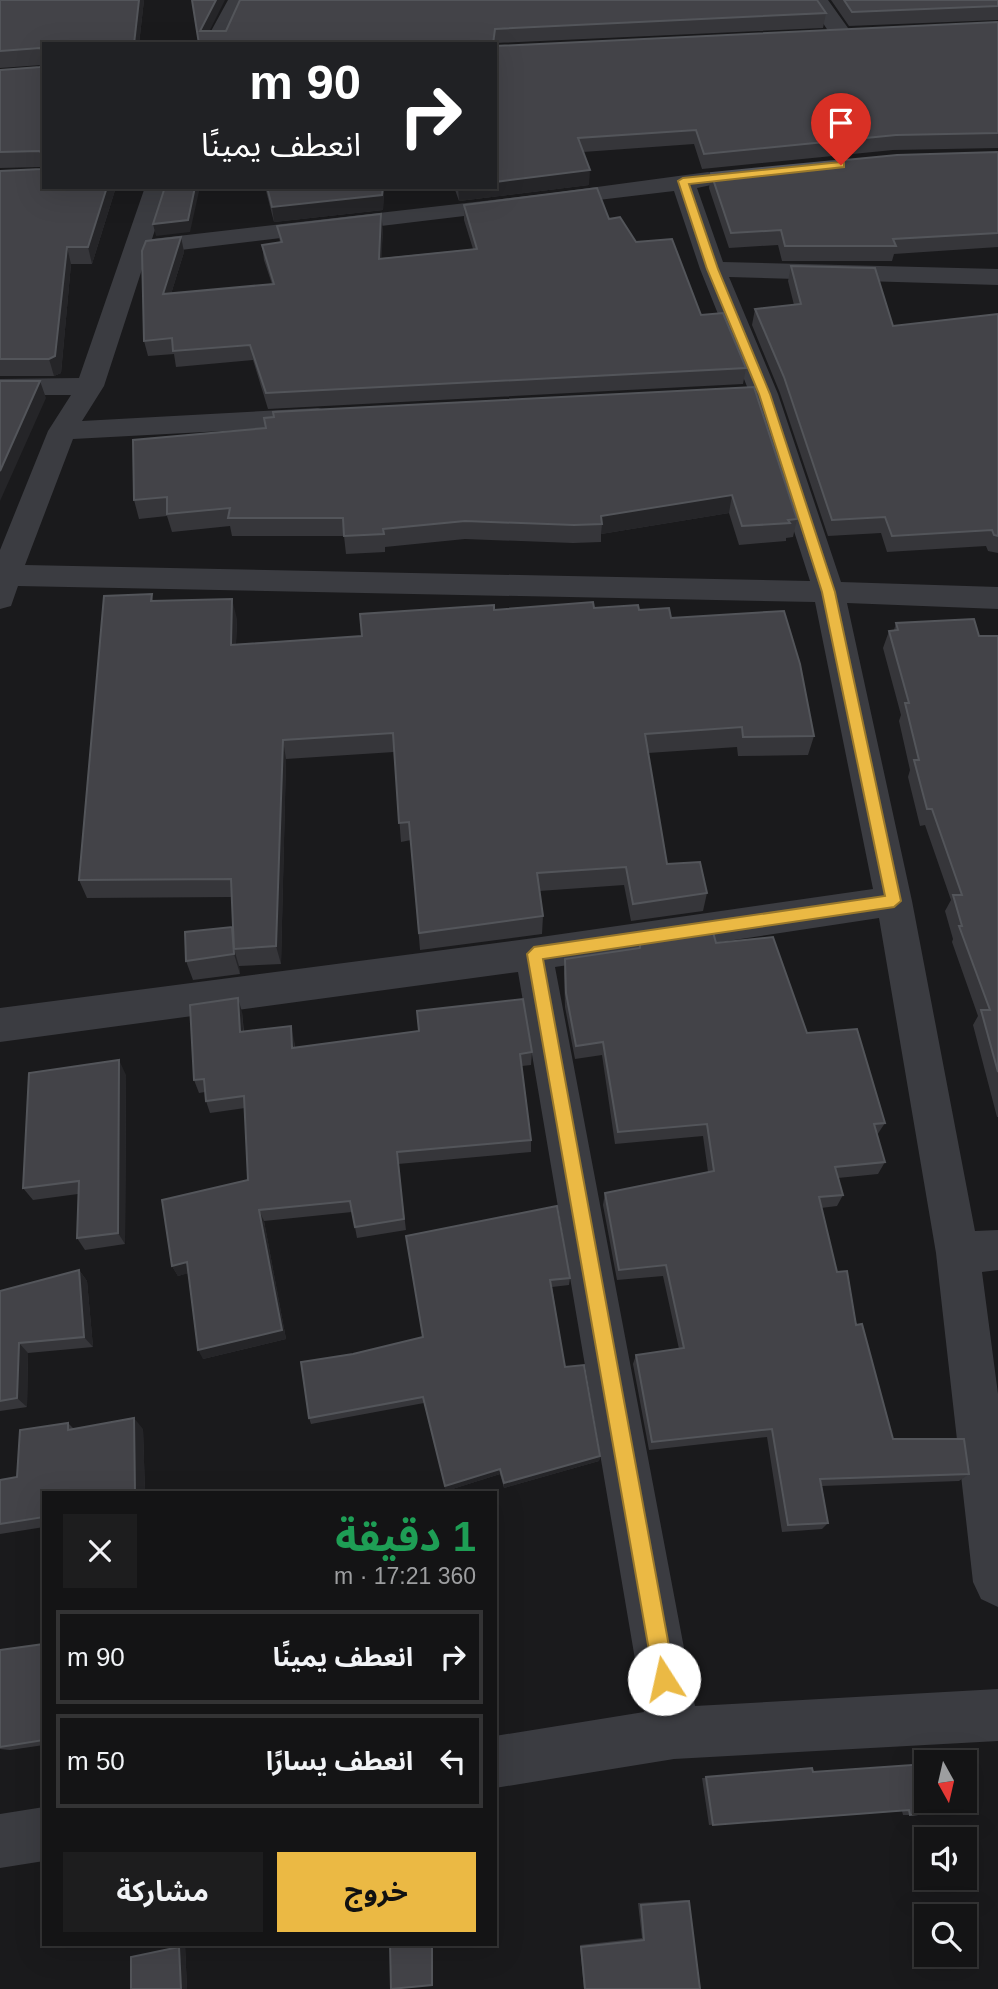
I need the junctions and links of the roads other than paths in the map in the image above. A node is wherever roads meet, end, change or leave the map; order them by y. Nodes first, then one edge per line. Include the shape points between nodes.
1 (238, 0) edge
2 (818, 0) edge
3 (868, 34) edge
4 (842, 35) junction
5 (814, 37) edge
6 (216, 42) edge
7 (736, 176) edge
8 (683, 181) junction
9 (156, 189) edge
10 (137, 248) junction
11 (713, 269) junction
12 (998, 277) edge
13 (90, 386) junction
14 (0, 387) edge
15 (337, 416) edge
16 (62, 431) junction
17 (2, 583) edge
18 (829, 592) junction
19 (998, 598) edge
20 (894, 901) junction
21 (534, 954) junction
22 (0, 1025) edge
23 (978, 1252) edge
24 (998, 1582) edge
25 (998, 1716) edge
26 (674, 1733) junction
27 (497, 1762) edge
28 (42, 1834) edge
29 (0, 1841) edge

1 - 6 street
2 - 4 street
3 - 4 street
4 - 5 street
7 - 8 street
8 - 10 street
8 - 11 street
9 - 10 street
10 - 13 street
11 - 12 street
11 - 18 street via 751,394
13 - 14 street
13 - 16 street
15 - 16 street
16 - 17 street
17 - 18 street
18 - 19 street
18 - 20 street
20 - 21 street
20 - 23 street
21 - 22 street
21 - 26 street
23 - 24 street
25 - 26 street
26 - 27 street
28 - 29 street

